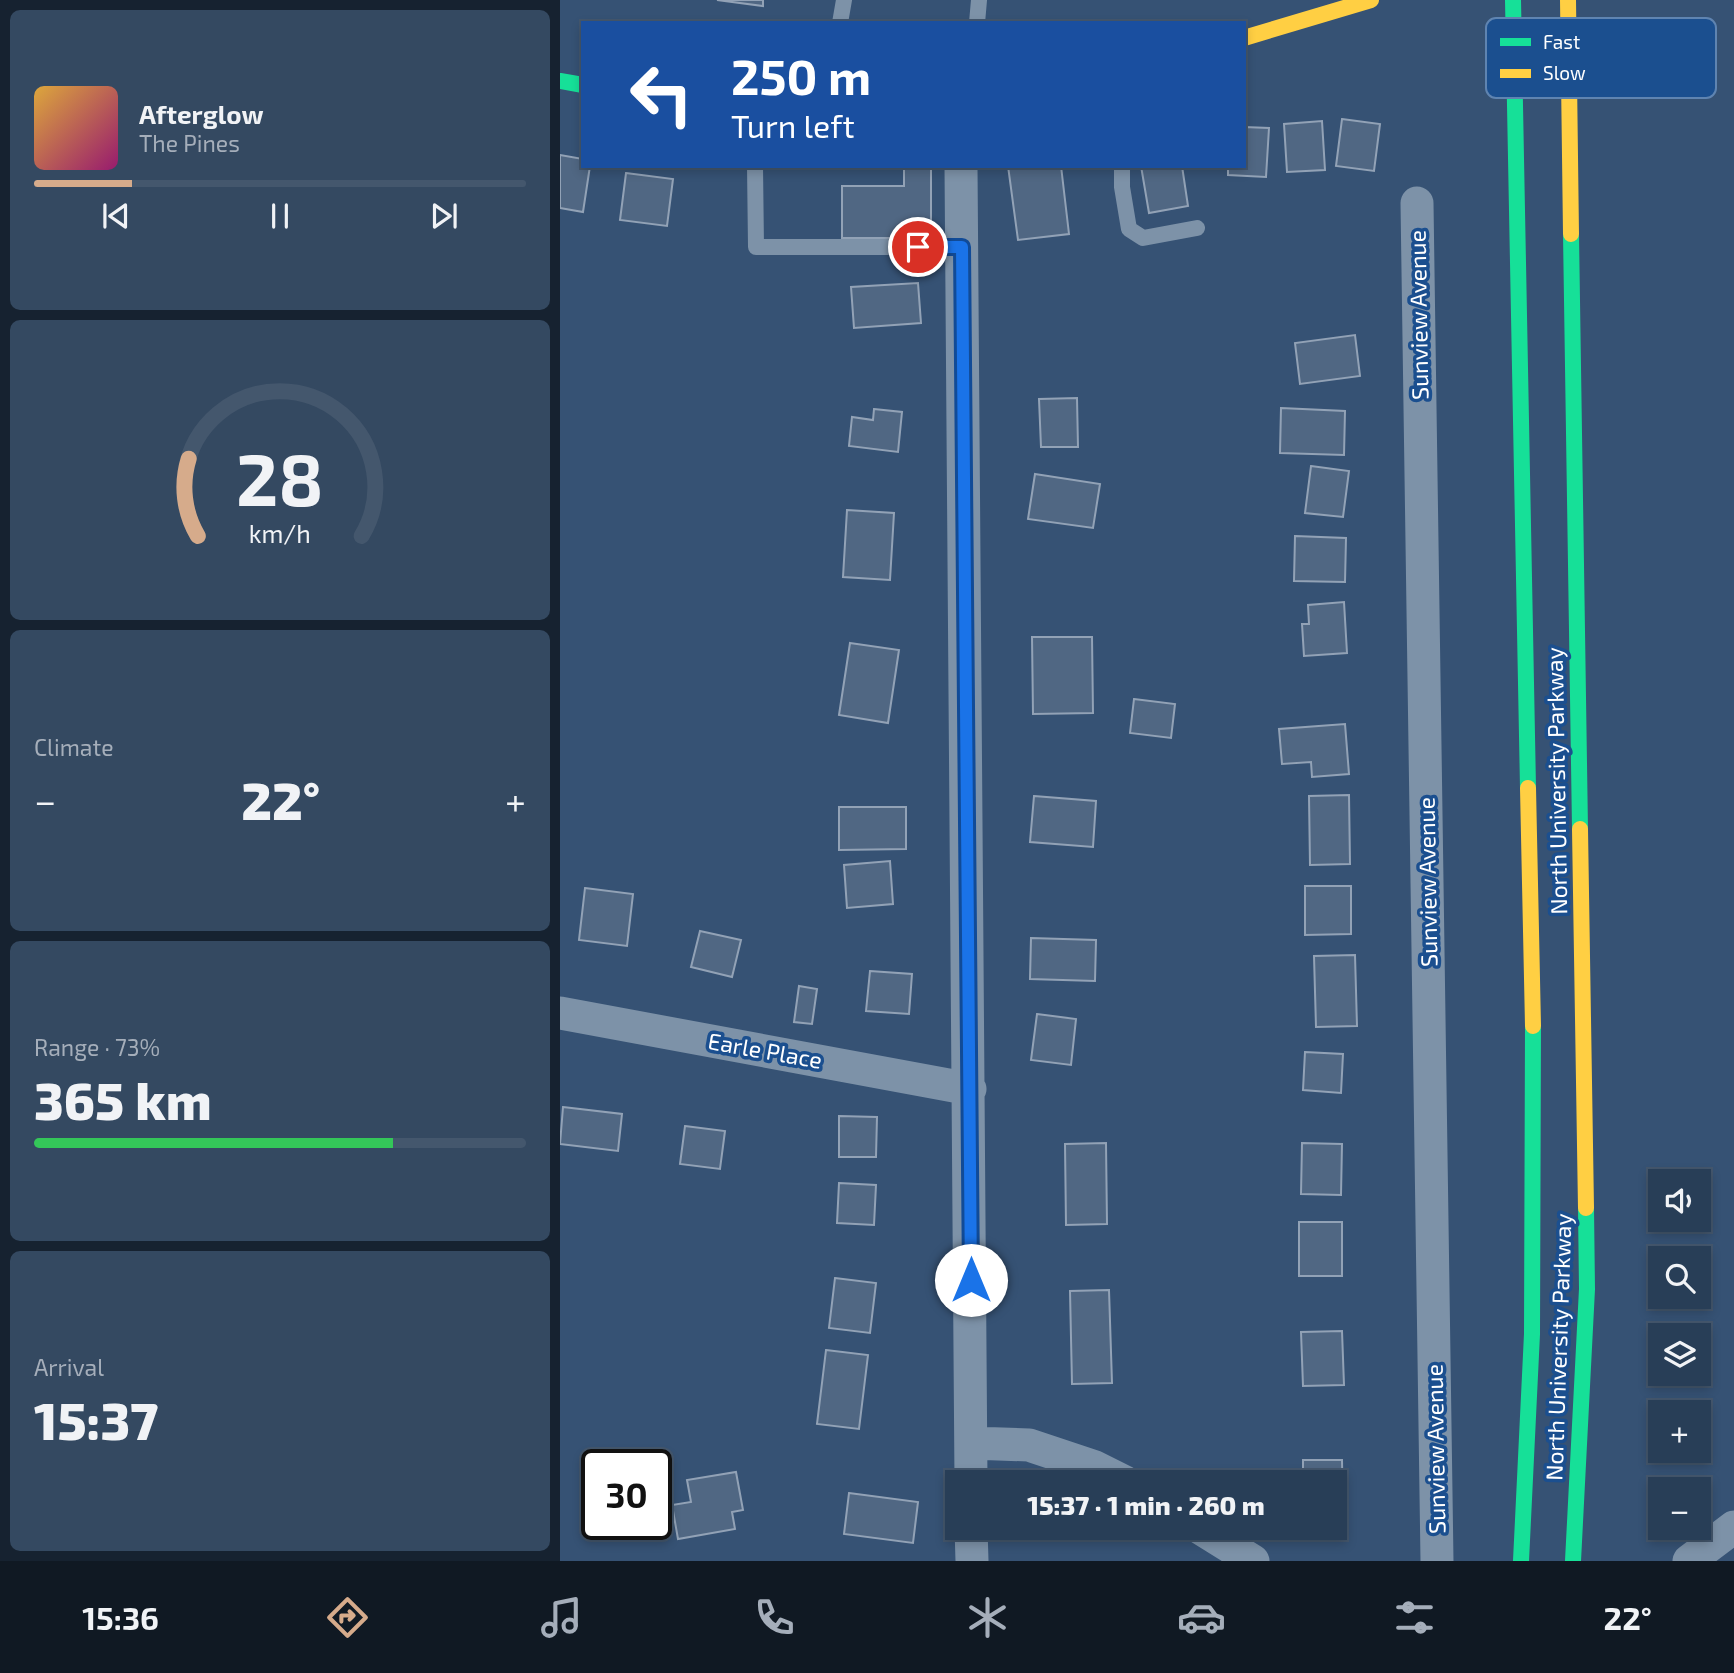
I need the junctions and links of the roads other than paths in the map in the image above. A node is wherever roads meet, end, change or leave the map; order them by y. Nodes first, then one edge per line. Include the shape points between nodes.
1 (844, 0) edge
2 (979, 0) edge
3 (1371, 0) edge
4 (1513, 0) edge
5 (1568, 0) edge
6 (1513, 18) edge
7 (1568, 18) edge
8 (840, 21) edge
9 (977, 21) edge
10 (1246, 37) edge
11 (560, 81) edge
12 (581, 85) edge
13 (1515, 98) edge
14 (1569, 98) edge
15 (755, 168) edge
16 (944, 168) edge
17 (961, 168) edge
18 (1122, 168) edge
19 (1417, 203) dead end
20 (1197, 228) dead end
21 (953, 247) junction
22 (560, 1013) edge
23 (970, 1089) junction
24 (971, 1443) junction
25 (971, 1470) edge
26 (1101, 1470) edge
27 (1734, 1527) edge
28 (971, 1540) edge
29 (1219, 1540) edge
30 (971, 1561) edge
31 (1253, 1561) edge
32 (1437, 1561) edge
33 (1521, 1561) edge
34 (1573, 1561) edge
35 (1689, 1561) edge

1 - 8 lane
2 - 9 lane
3 - 10 main road
4 - 6 main road, North University Parkway
5 - 7 main road, North University Parkway
11 - 12 main road
13 - 33 main road, North University Parkway via 1534,1101 1532,1334
14 - 34 main road, North University Parkway via 1587,1289
15 - 21 lane via 757,247
16 - 21 lane
17 - 21 street
18 - 20 lane via 1129,229 1143,238
19 - 32 street, Sunview Avenue
21 - 23 street
22 - 23 street, Earle Place
23 - 24 street
24 - 25 street
24 - 26 street via 1029,1445
27 - 35 street
28 - 30 street
29 - 31 street

